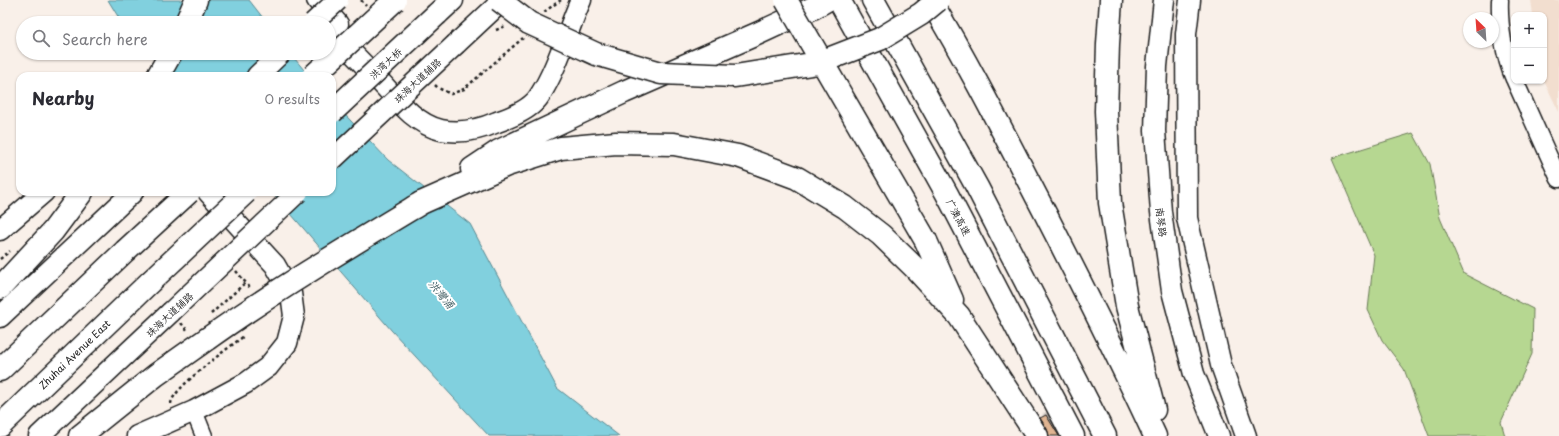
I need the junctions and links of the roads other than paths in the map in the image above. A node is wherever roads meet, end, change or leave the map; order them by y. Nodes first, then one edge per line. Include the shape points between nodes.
1 (196, 0) edge
2 (302, 0) edge
3 (317, 0) edge
4 (338, 0) edge
5 (395, 0) edge
6 (499, 0) edge
7 (503, 0) edge
8 (581, 0) edge
9 (786, 0) edge
10 (827, 0) edge
11 (839, 0) edge
12 (873, 0) edge
13 (930, 0) edge
14 (938, 0) edge
15 (1111, 0) edge
16 (1164, 0) edge
17 (1190, 0) edge
18 (1500, 0) edge
19 (445, 7) edge
20 (189, 16) edge
21 (317, 16) edge
22 (321, 16) edge
23 (330, 16) edge
24 (336, 22) edge
25 (336, 36) edge
26 (336, 55) edge
27 (167, 60) edge
28 (274, 60) edge
29 (330, 60) edge
30 (160, 72) edge
31 (261, 72) edge
32 (317, 72) edge
33 (1511, 73) edge
34 (551, 74) junction
35 (1516, 84) edge
36 (336, 108) edge
37 (336, 156) edge
38 (503, 158) junction
39 (1559, 179) edge
40 (79, 196) edge
41 (128, 196) edge
42 (185, 196) edge
43 (212, 196) edge
44 (242, 196) edge
45 (294, 196) edge
46 (31, 200) edge
47 (0, 230) edge
48 (0, 288) edge
49 (959, 316) junction
50 (0, 317) edge
51 (0, 370) edge
52 (194, 411) junction
53 (0, 426) edge
54 (39, 436) edge
55 (80, 436) edge
56 (137, 436) edge
57 (204, 436) edge
58 (1037, 436) edge
59 (1073, 436) edge
60 (1104, 436) edge
61 (1155, 436) edge
62 (1161, 436) edge
63 (1218, 436) edge
64 (1246, 436) edge

1 - 20 highway
2 - 21 main road
3 - 23 main road
4 - 22 main road, bridge
5 - 26 highway, bridge
6 - 14 highway, bridge via 529,23 596,54 661,73 735,76 818,63 880,39 921,14
7 - 37 main road, 珠海大道辅路, bridge
8 - 34 main road
9 - 49 highway, bridge via 926,240
10 - 38 highway via 759,34 624,92
11 - 59 highway, 广澳高速 via 946,194
12 - 60 highway via 977,187
13 - 61 highway via 956,43 1024,171 1116,352
15 - 62 highway via 1106,111 1110,203 1127,306
16 - 63 main road, 南琴路 via 1157,66 1155,131 1161,212 1172,291 1194,374
17 - 64 main road via 1186,34 1187,218 1221,365
18 - 33 street via 1500,15
19 - 36 highway, 洪湾大桥, bridge
24 - 34 main road via 408,96 427,112 448,120 475,120 512,108 538,89
25 - 34 main road via 403,106 420,120 440,130 460,132 483,128 508,118 528,107 540,96
27 - 30 highway
28 - 31 main road
29 - 32 highway, bridge
35 - 39 street
38 - 49 highway via 616,142 674,144 738,156 797,178 845,207 881,235
38 - 55 highway, bridge via 421,203 252,306 201,330 156,375
40 - 48 highway via 53,231
41 - 50 main road
42 - 51 highway, bridge
43 - 52 main road via 276,265 291,293 294,316 287,343 268,367 246,383
44 - 53 highway, Zhuhai Avenue East, bridge
45 - 54 main road, 珠海大道辅路, bridge
46 - 47 main road
49 - 58 highway
52 - 56 main road
52 - 57 street

